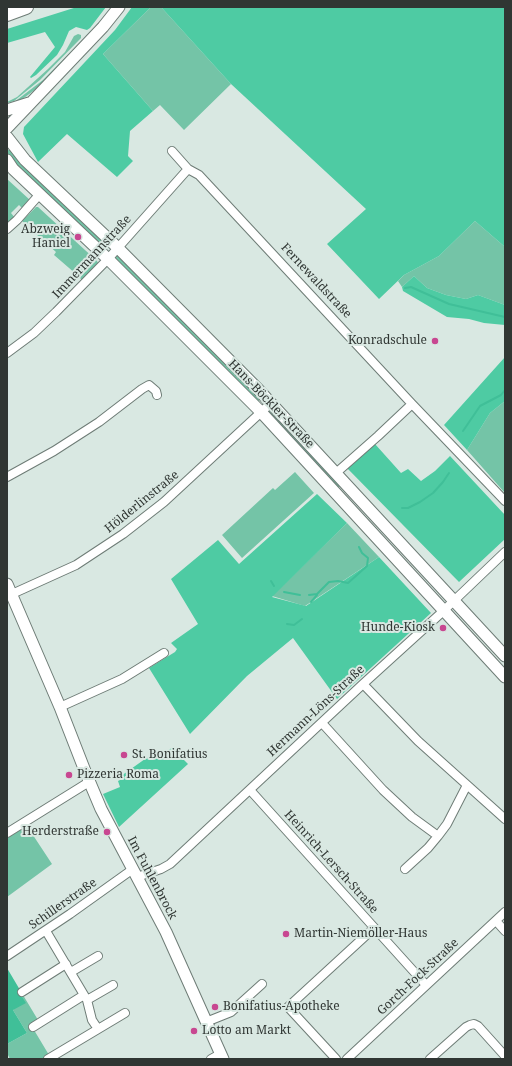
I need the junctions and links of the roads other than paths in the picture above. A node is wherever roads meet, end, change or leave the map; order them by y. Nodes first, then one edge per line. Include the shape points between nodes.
1 (26, 7) edge
2 (119, 7) edge
3 (7, 14) edge
4 (32, 102) junction
5 (7, 110) edge
6 (7, 128) edge
7 (7, 137) edge
8 (172, 150) dead end
9 (9, 166) edge
10 (188, 169) junction
11 (40, 195) junction
12 (7, 229) edge
13 (118, 248) junction
14 (108, 259) junction
15 (7, 353) edge
16 (157, 395) dead end
17 (271, 403) junction
18 (412, 404) junction
19 (261, 412) junction
20 (336, 473) junction
21 (7, 476) edge
22 (505, 501) edge
23 (505, 552) edge
24 (9, 589) edge
25 (454, 601) junction
26 (444, 610) junction
27 (164, 653) dead end
28 (505, 656) edge
29 (505, 677) edge
30 (363, 684) junction
31 (60, 707) junction
32 (322, 723) junction
33 (89, 782) junction
34 (467, 785) junction
35 (250, 790) junction
36 (505, 819) edge
37 (7, 833) edge
38 (438, 836) junction
39 (405, 869) dead end
40 (135, 873) junction
41 (505, 912) edge
42 (496, 921) junction
43 (374, 928) junction
44 (46, 931) junction
45 (505, 931) edge
46 (7, 956) edge
47 (98, 956) dead end
48 (66, 964) junction
49 (71, 972) junction
50 (262, 984) dead end
51 (113, 985) dead end
52 (426, 985) junction
53 (22, 992) dead end
54 (86, 998) junction
55 (125, 1013) dead end
56 (206, 1022) junction
57 (33, 1027) dead end
58 (98, 1029) junction
59 (505, 1056) edge
60 (218, 1057) edge
61 (48, 1059) edge
62 (336, 1059) edge
63 (347, 1059) edge
64 (430, 1059) edge

1 - 3 highway
2 - 4 main road
4 - 5 main road
4 - 6 main road
7 - 13 main road, Hans-Böckler-Straße via 25,160
8 - 10 street, Fernewaldstraße
9 - 11 main road, Hans-Böckler-Straße
10 - 13 street, Immermannstraße
10 - 18 street, Fernewaldstraße via 199,175
11 - 12 street
11 - 14 main road, Hans-Böckler-Straße
13 - 14 street, Immermannstraße
13 - 17 main road, Hans-Böckler-Straße
14 - 15 street, Immermannstraße via 34,333
14 - 19 main road, Hans-Böckler-Straße
16 - 21 street via 150,385 142,389 99,422 54,451
17 - 19 street, Hölderlinstraße
17 - 20 main road, Hans-Böckler-Straße
18 - 20 street
18 - 22 street, Fernewaldstraße
19 - 24 street, Hölderlinstraße via 164,502 123,534 76,565
19 - 26 main road, Hans-Böckler-Straße
20 - 25 main road, Hans-Böckler-Straße
23 - 25 street, Hermann-Löns-Straße
24 - 31 main road, Im Fuhlenbrock
25 - 26 street, Hermann-Löns-Straße
25 - 28 main road, Hans-Böckler-Straße
26 - 29 main road, Hans-Böckler-Straße
26 - 30 street, Hermann-Löns-Straße
27 - 31 street via 122,679
30 - 32 street, Hermann-Löns-Straße
30 - 34 street via 418,741
31 - 33 main road, Im Fuhlenbrock
32 - 35 street, Hermann-Löns-Straße
32 - 38 street via 383,790 412,817
33 - 37 street
33 - 40 main road, Im Fuhlenbrock
34 - 36 street
34 - 38 street
35 - 40 street, Hermann-Löns-Straße via 170,864 161,869
35 - 43 street, Heinrich-Lersch-Straße
38 - 39 street
40 - 44 street, Schillerstraße
40 - 56 main road, Im Fuhlenbrock via 166,932
41 - 42 street, Gorch-Fock-Straße
42 - 45 street
42 - 52 street, Gorch-Fock-Straße
43 - 52 street, Heinrich-Lersch-Straße
43 - 62 street via 288,1007
44 - 46 street, Schillerstraße
44 - 48 street
47 - 49 street
48 - 49 street
48 - 53 street
49 - 54 street
50 - 56 street via 231,1012
51 - 54 street
52 - 63 street, Gorch-Fock-Straße
54 - 57 street
54 - 58 street via 92,1020
55 - 58 street
56 - 60 main road, Im Fuhlenbrock
58 - 61 street
59 - 64 street via 474,1024 466,1027

